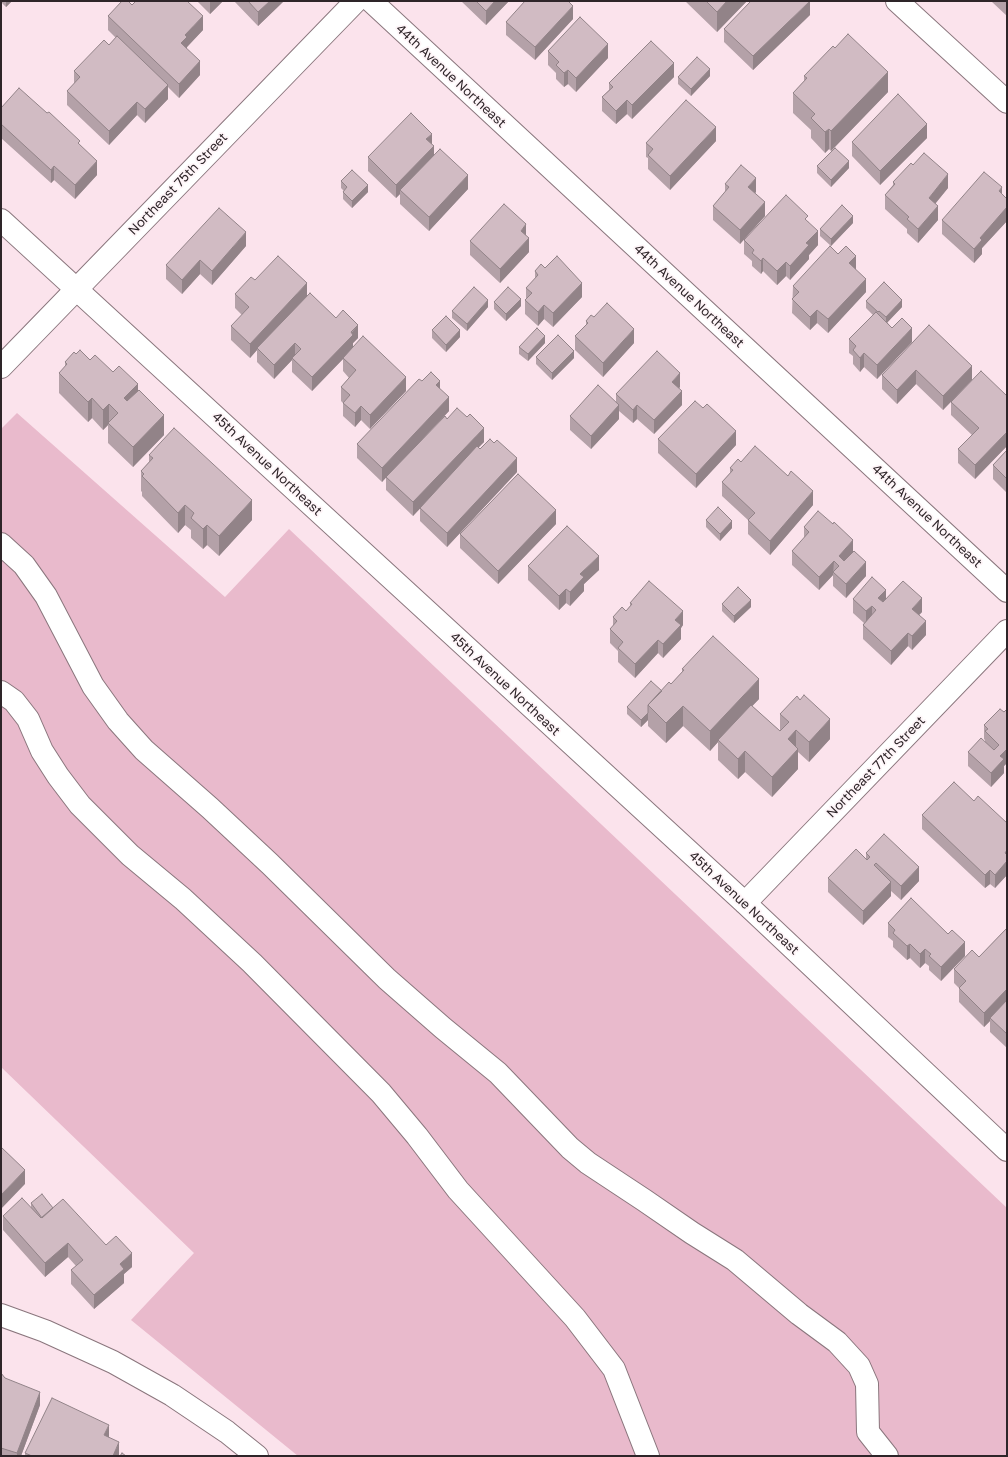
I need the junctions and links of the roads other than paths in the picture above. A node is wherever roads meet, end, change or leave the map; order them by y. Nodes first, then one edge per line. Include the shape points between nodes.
1 (356, 1) edge
2 (371, 1) edge
3 (897, 1) edge
4 (1007, 102) edge
5 (1, 220) edge
6 (76, 289) junction
7 (1, 366) edge
8 (1, 544) edge
9 (1007, 591) edge
10 (1007, 631) edge
11 (1, 692) edge
12 (745, 903) junction
13 (1007, 1150) edge
14 (1, 1315) edge
15 (257, 1456) edge
16 (648, 1456) edge
17 (887, 1456) edge

1 - 6 street, Northeast 75th Street
2 - 9 street, 44th Avenue Northeast
3 - 4 street
5 - 6 street, 45th Avenue Northeast
6 - 7 street, Northeast 75th Street
6 - 12 street, 45th Avenue Northeast
8 - 17 street via 24,565 46,596 94,686 118,721 144,750 265,859 386,979 498,1073 570,1148 588,1163 735,1260 837,1342 858,1366 867,1384 868,1432
10 - 12 street, Northeast 77th Street
11 - 16 street via 14,701 28,719 42,751 80,805 130,855 183,899 252,963 382,1093 458,1190 575,1318 614,1369
12 - 13 street, 45th Avenue Northeast
14 - 15 street via 45,1331 113,1362 172,1395 227,1432

